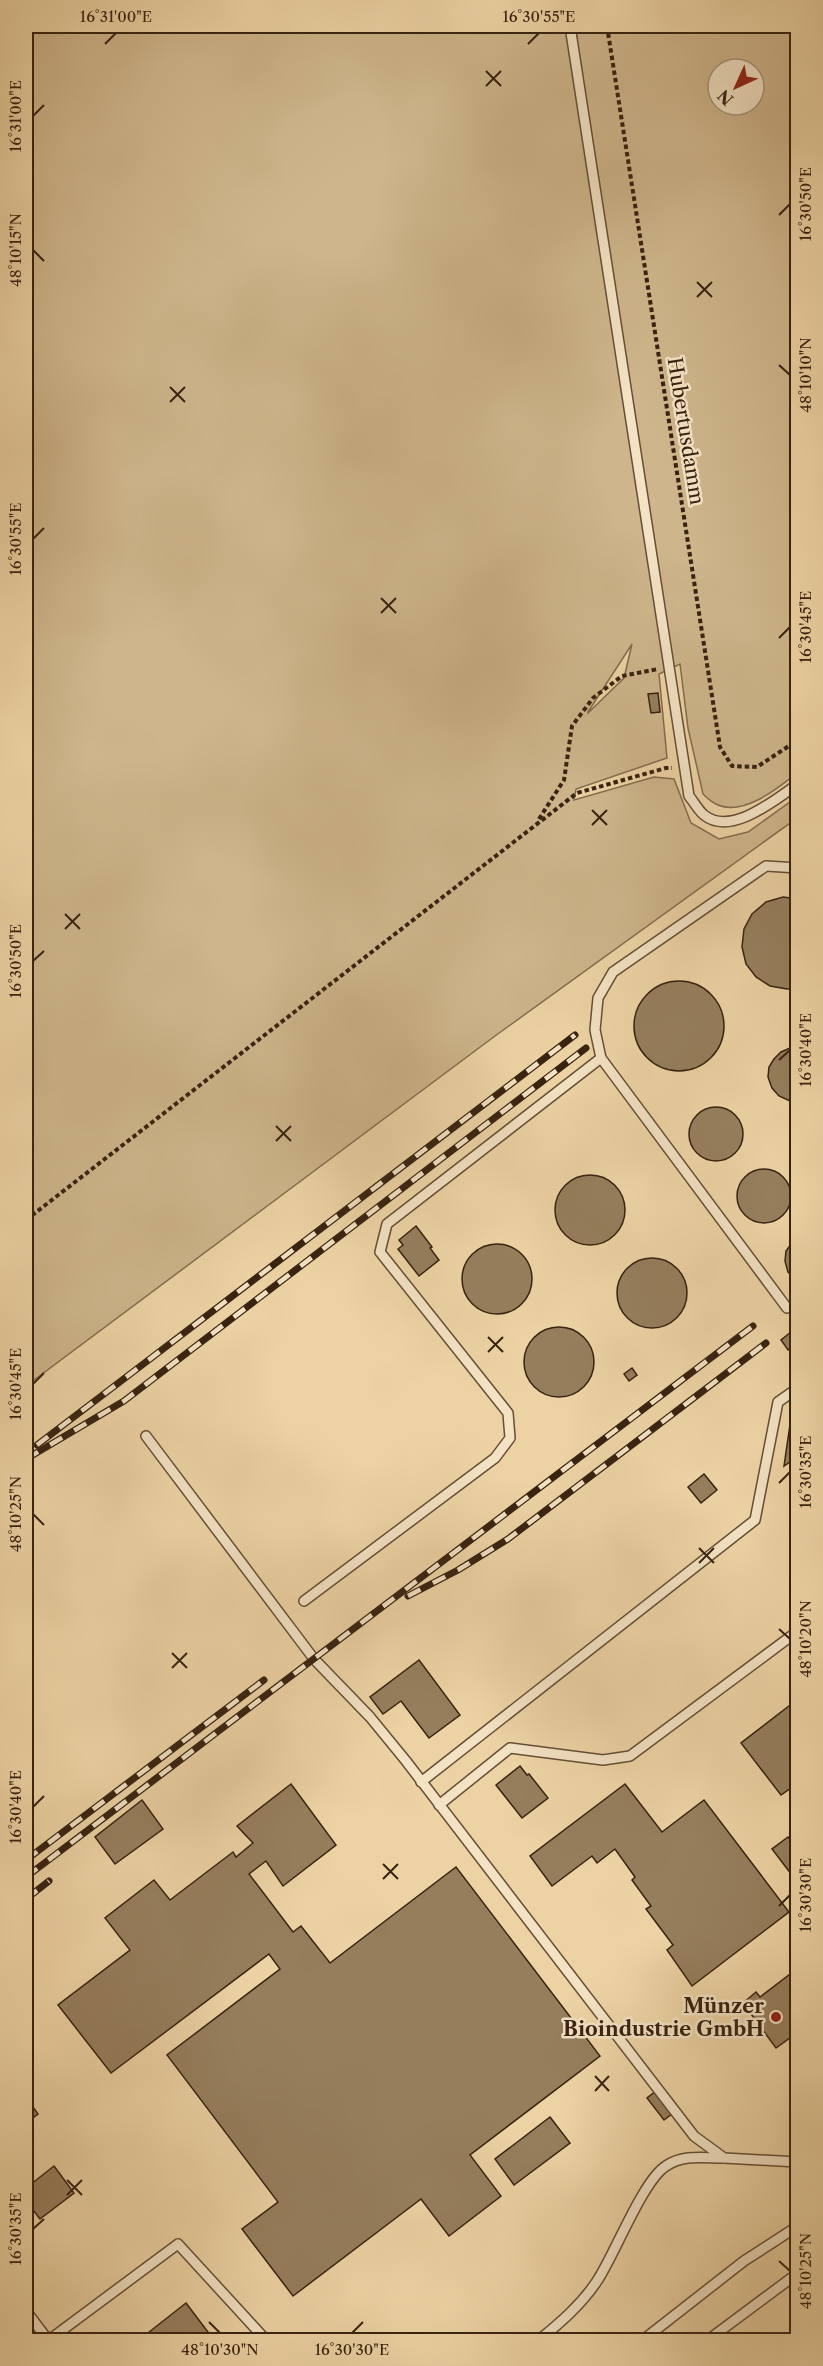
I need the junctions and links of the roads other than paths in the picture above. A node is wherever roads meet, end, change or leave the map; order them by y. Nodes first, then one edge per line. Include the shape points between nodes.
1 (570, 26) edge
2 (798, 784) edge
3 (798, 868) edge
4 (601, 1058) junction
5 (786, 1308) dead end
6 (798, 1388) edge
7 (146, 1436) dead end
8 (304, 1601) dead end
9 (798, 1631) edge
10 (421, 1782) junction
11 (439, 1805) junction
12 (724, 2158) junction
13 (798, 2162) edge
14 (798, 2226) edge
15 (798, 2273) edge
16 (26, 2311) edge
17 (48, 2340) edge
18 (266, 2340) edge
19 (539, 2340) edge
20 (643, 2340) edge
21 (708, 2340) edge

1 - 2 lane via 689,796 705,816 726,822 758,813
3 - 4 lane via 766,866 613,972 598,998 595,1030
4 - 5 lane
4 - 8 lane via 387,1224 380,1252 508,1413 510,1438 495,1458
6 - 10 lane via 778,1402 755,1520
7 - 10 lane via 314,1659 370,1717
9 - 11 lane via 630,1756 603,1760 510,1748
10 - 11 lane
11 - 12 lane via 694,2136
12 - 13 lane
12 - 19 lane via 686,2157 664,2166 648,2187 597,2281 564,2320
14 - 20 lane
15 - 21 lane
16 - 17 lane
17 - 18 lane via 178,2244

